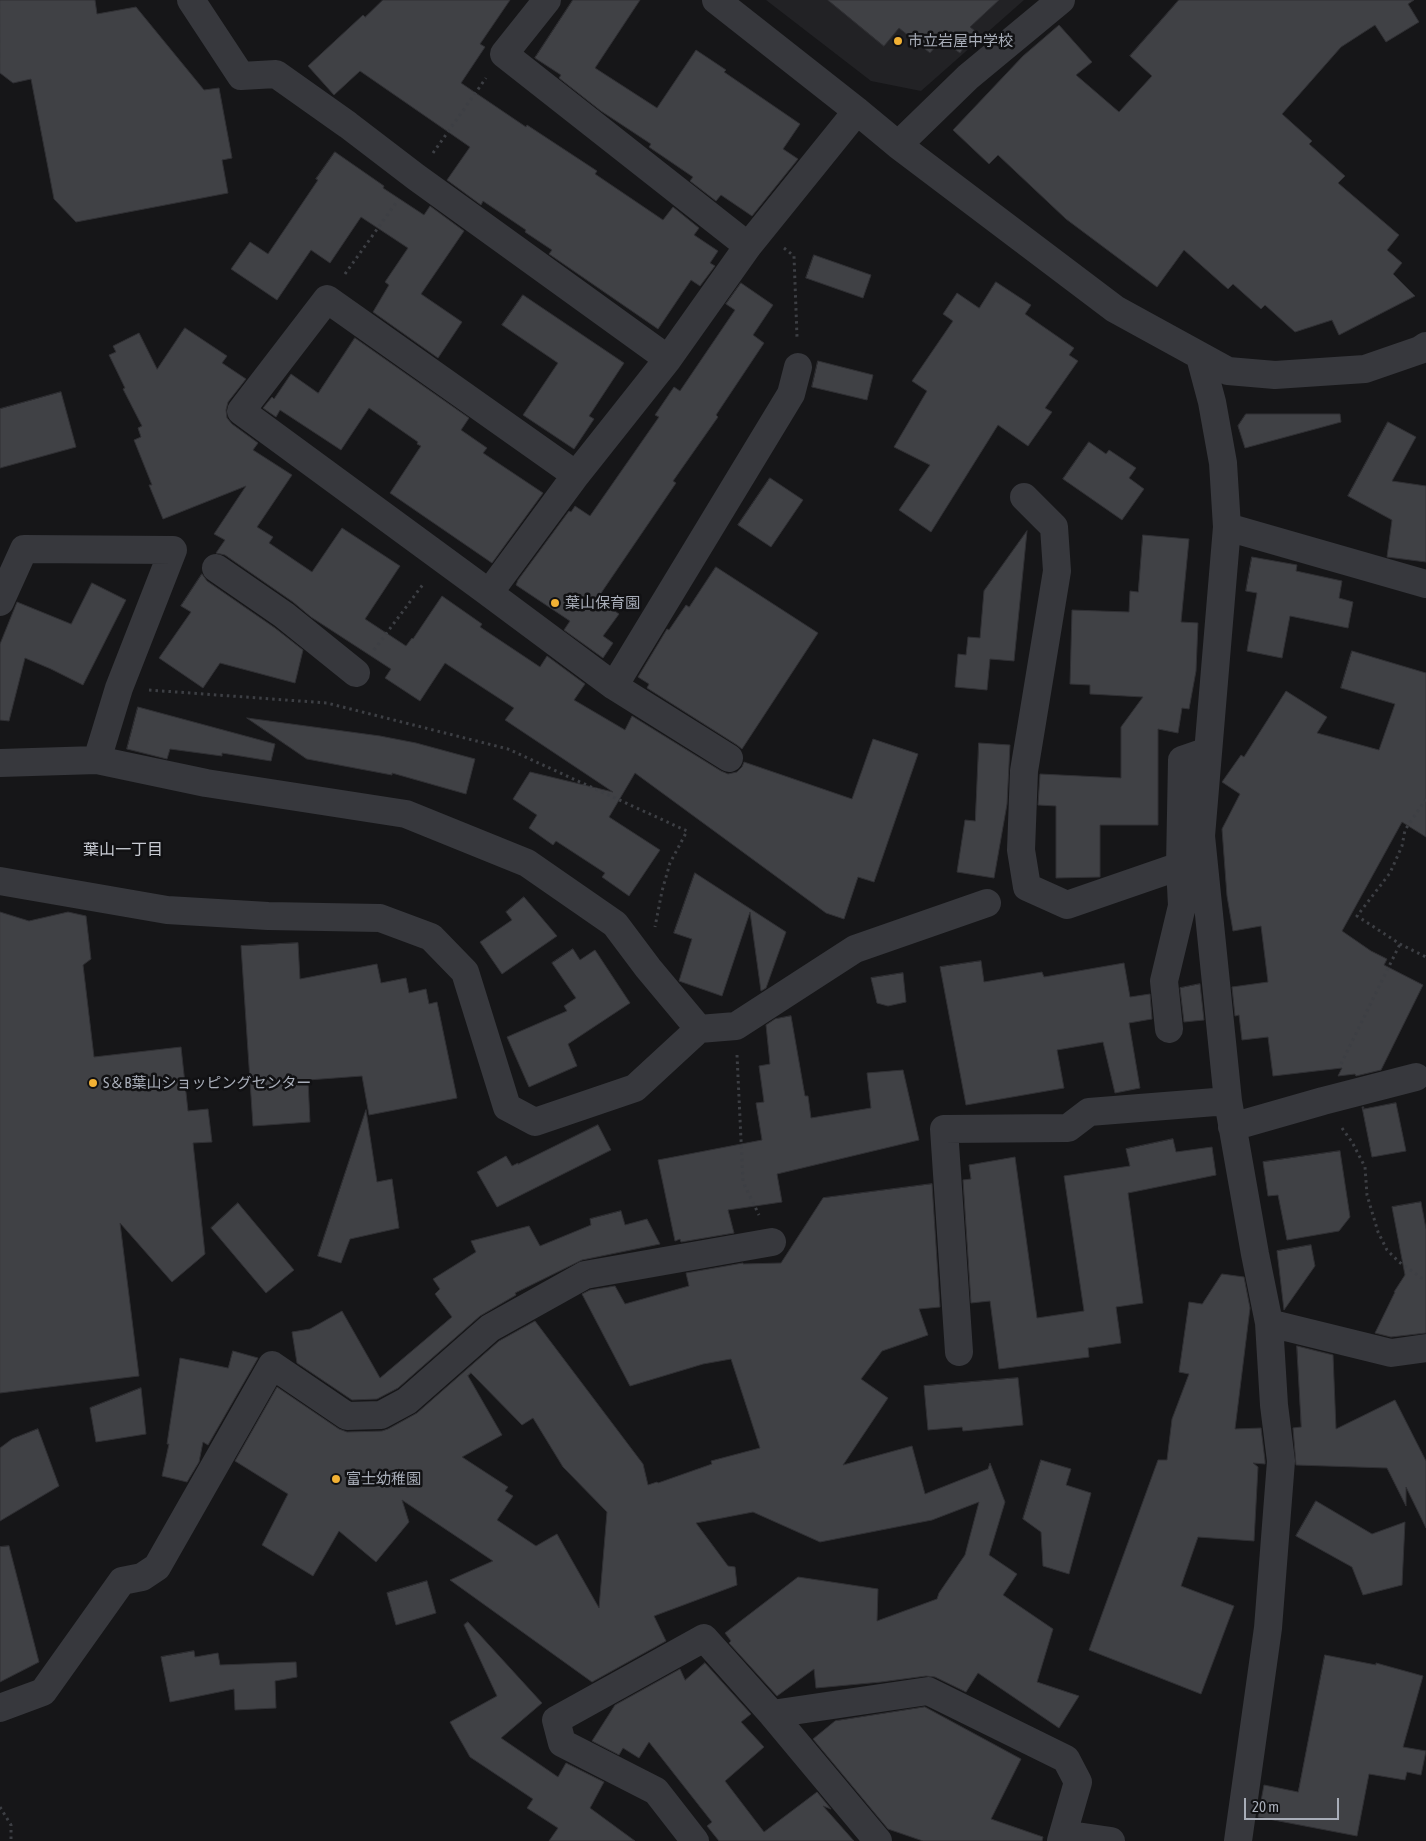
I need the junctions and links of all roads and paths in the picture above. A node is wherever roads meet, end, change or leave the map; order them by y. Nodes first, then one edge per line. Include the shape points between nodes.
1 (191, 0) edge
2 (547, 0) edge
3 (716, 0) edge
4 (1061, 0) edge
5 (504, 54) junction
6 (857, 111) junction
7 (898, 145) junction
8 (416, 177) junction
9 (748, 246) junction
10 (326, 298) junction
11 (1426, 346) edge
12 (1200, 356) junction
13 (668, 359) junction
14 (798, 367) joint
15 (576, 475) junction
16 (1024, 497) dead end
17 (1227, 527) junction
18 (442, 558) junction
19 (216, 568) dead end
20 (1426, 584) edge
21 (489, 593) junction
22 (0, 602) edge
23 (356, 673) joint
24 (614, 686) junction
25 (119, 688) junction
26 (1208, 751) junction
27 (729, 758) dead end
28 (97, 760) junction
29 (0, 762) edge
30 (1426, 799) edge
31 (1180, 866) junction
32 (0, 881) edge
33 (987, 903) dead end
34 (1400, 944) junction
35 (1426, 957) edge
36 (648, 968) junction
37 (736, 1026) junction
38 (699, 1029) junction
39 (1169, 1029) dead end
40 (1416, 1077) dead end
41 (1323, 1101) junction
42 (1230, 1114) junction
43 (772, 1242) joint
44 (1426, 1281) edge
45 (1269, 1323) junction
46 (1426, 1348) edge
47 (960, 1352) dead end
48 (0, 1708) edge
49 (772, 1714) junction
50 (0, 1807) edge
51 (1062, 1838) edge
52 (11, 1841) edge
53 (695, 1841) edge
54 (878, 1841) edge
55 (1111, 1841) edge
56 (1240, 1841) edge

1 - 8 street via 241,76 276,74
2 - 5 street
3 - 6 street
4 - 7 street via 968,77
5 - 8 path
5 - 9 street
6 - 7 street
6 - 9 street
7 - 12 street via 1115,309
8 - 10 path
8 - 13 street
9 - 13 street
9 - 14 path via 772,239 794,256
10 - 15 street
10 - 18 street via 240,411
11 - 12 street via 1365,370 1276,375 1228,371
12 - 17 street via 1223,463
13 - 15 street
14 - 24 street via 791,394
15 - 21 street
16 - 31 street via 1054,527 1057,571 1024,771 1021,850 1027,888 1067,905
17 - 20 street
17 - 26 street
18 - 21 street
18 - 23 path
19 - 23 street via 284,615
21 - 24 street
22 - 25 street via 24,549 173,550
24 - 27 street
25 - 28 street
25 - 36 path via 327,703 508,749 687,831 670,864 662,891
26 - 31 street via 1182,760
26 - 42 street via 1201,836
28 - 29 street
28 - 36 street via 206,783 406,814 527,863 615,924
30 - 34 path via 1405,830 1390,873 1357,916
31 - 39 street via 1182,906 1164,981
32 - 38 street via 167,910 380,918 431,937 465,972 507,1107 535,1122 635,1088
33 - 37 street via 855,949
34 - 35 path
34 - 41 path
36 - 38 street
37 - 38 street
37 - 43 path via 743,1182
40 - 41 street
41 - 42 street
41 - 44 path via 1365,1167 1367,1195 1387,1250
42 - 45 street
42 - 47 street via 1089,1112 1068,1128 944,1129
43 - 48 street via 584,1276 490,1328 407,1401 381,1414 347,1416 272,1365 157,1566 142,1578 122,1582 43,1692
45 - 46 street via 1391,1353
45 - 56 street via 1281,1461 1268,1628
49 - 51 street via 928,1691 1066,1759 1078,1782
49 - 53 street via 704,1638 556,1720 562,1743 656,1791
49 - 54 street
50 - 52 path via 11,1826
51 - 55 street

